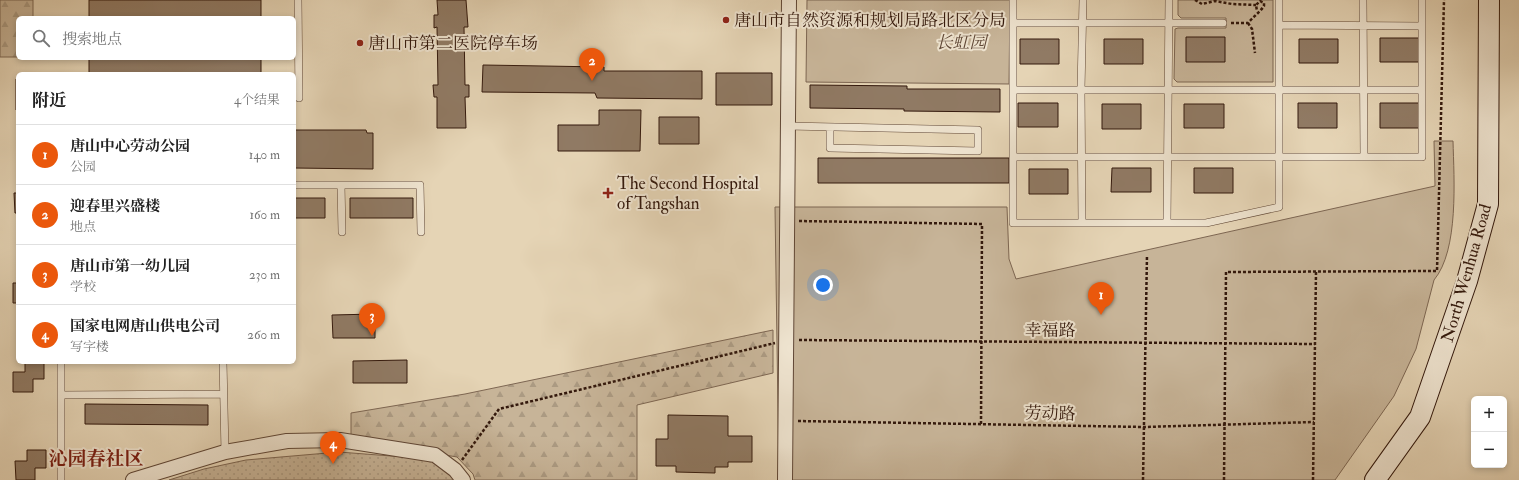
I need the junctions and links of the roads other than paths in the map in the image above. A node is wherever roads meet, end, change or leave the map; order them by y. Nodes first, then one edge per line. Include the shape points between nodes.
1 (298, 0) edge
2 (789, 0) edge
3 (1013, 0) edge
4 (1083, 0) edge
5 (1169, 0) edge
6 (1279, 0) edge
7 (1363, 0) edge
8 (1422, 0) edge
9 (1489, 0) edge
10 (1013, 23) junction
11 (1083, 23) junction
12 (1168, 23) junction
13 (1223, 23) road end
14 (1279, 25) junction
15 (1363, 26) junction
16 (1422, 26) junction
17 (1081, 89) junction
18 (1168, 89) junction
19 (1013, 90) junction
20 (1279, 90) junction
21 (1363, 90) junction
22 (1422, 90) junction
23 (299, 98) dead end
24 (788, 126) junction
25 (830, 128) junction
26 (1013, 157) junction
27 (1082, 157) junction
28 (1167, 157) junction
29 (1279, 157) junction
30 (1364, 157) junction
31 (296, 185) edge
32 (340, 185) junction
33 (1167, 222) junction
34 (1082, 223) junction
35 (342, 232) dead end
36 (421, 232) dead end
37 (61, 364) edge
38 (223, 364) edge
39 (61, 394) junction
40 (223, 394) junction
41 (225, 452) junction
42 (459, 475) edge
43 (61, 480) edge
44 (133, 480) edge
45 (784, 480) edge
46 (1375, 480) edge

1 - 23 lane
2 - 24 street
3 - 10 lane
4 - 11 lane
5 - 12 lane
6 - 14 lane
7 - 15 lane
8 - 16 lane
9 - 46 street, North Wenhua Road via 1488,204 1467,281 1420,417
10 - 11 lane
10 - 19 lane
11 - 12 lane
11 - 17 lane
12 - 13 lane
12 - 18 lane
14 - 15 lane
14 - 20 lane
15 - 16 lane
15 - 21 lane
16 - 22 lane
17 - 18 lane
17 - 19 lane
17 - 27 lane
18 - 20 lane
18 - 28 lane
19 - 26 lane
20 - 21 lane
20 - 29 lane
21 - 22 lane
21 - 30 lane
22 - 30 lane via 1422,157
24 - 25 lane
24 - 45 street
25 - 25 lane via 978,130 978,151 830,148
26 - 27 lane
26 - 34 lane via 1013,223
27 - 28 lane
27 - 34 lane
28 - 29 lane
28 - 33 lane
29 - 30 lane
29 - 33 lane via 1279,207 1206,223
31 - 32 lane
32 - 35 lane
32 - 36 lane via 420,185
33 - 34 lane
37 - 39 lane
38 - 40 lane
39 - 40 lane
39 - 43 lane
40 - 41 lane
41 - 42 street via 287,441 340,440 435,455
41 - 44 street

